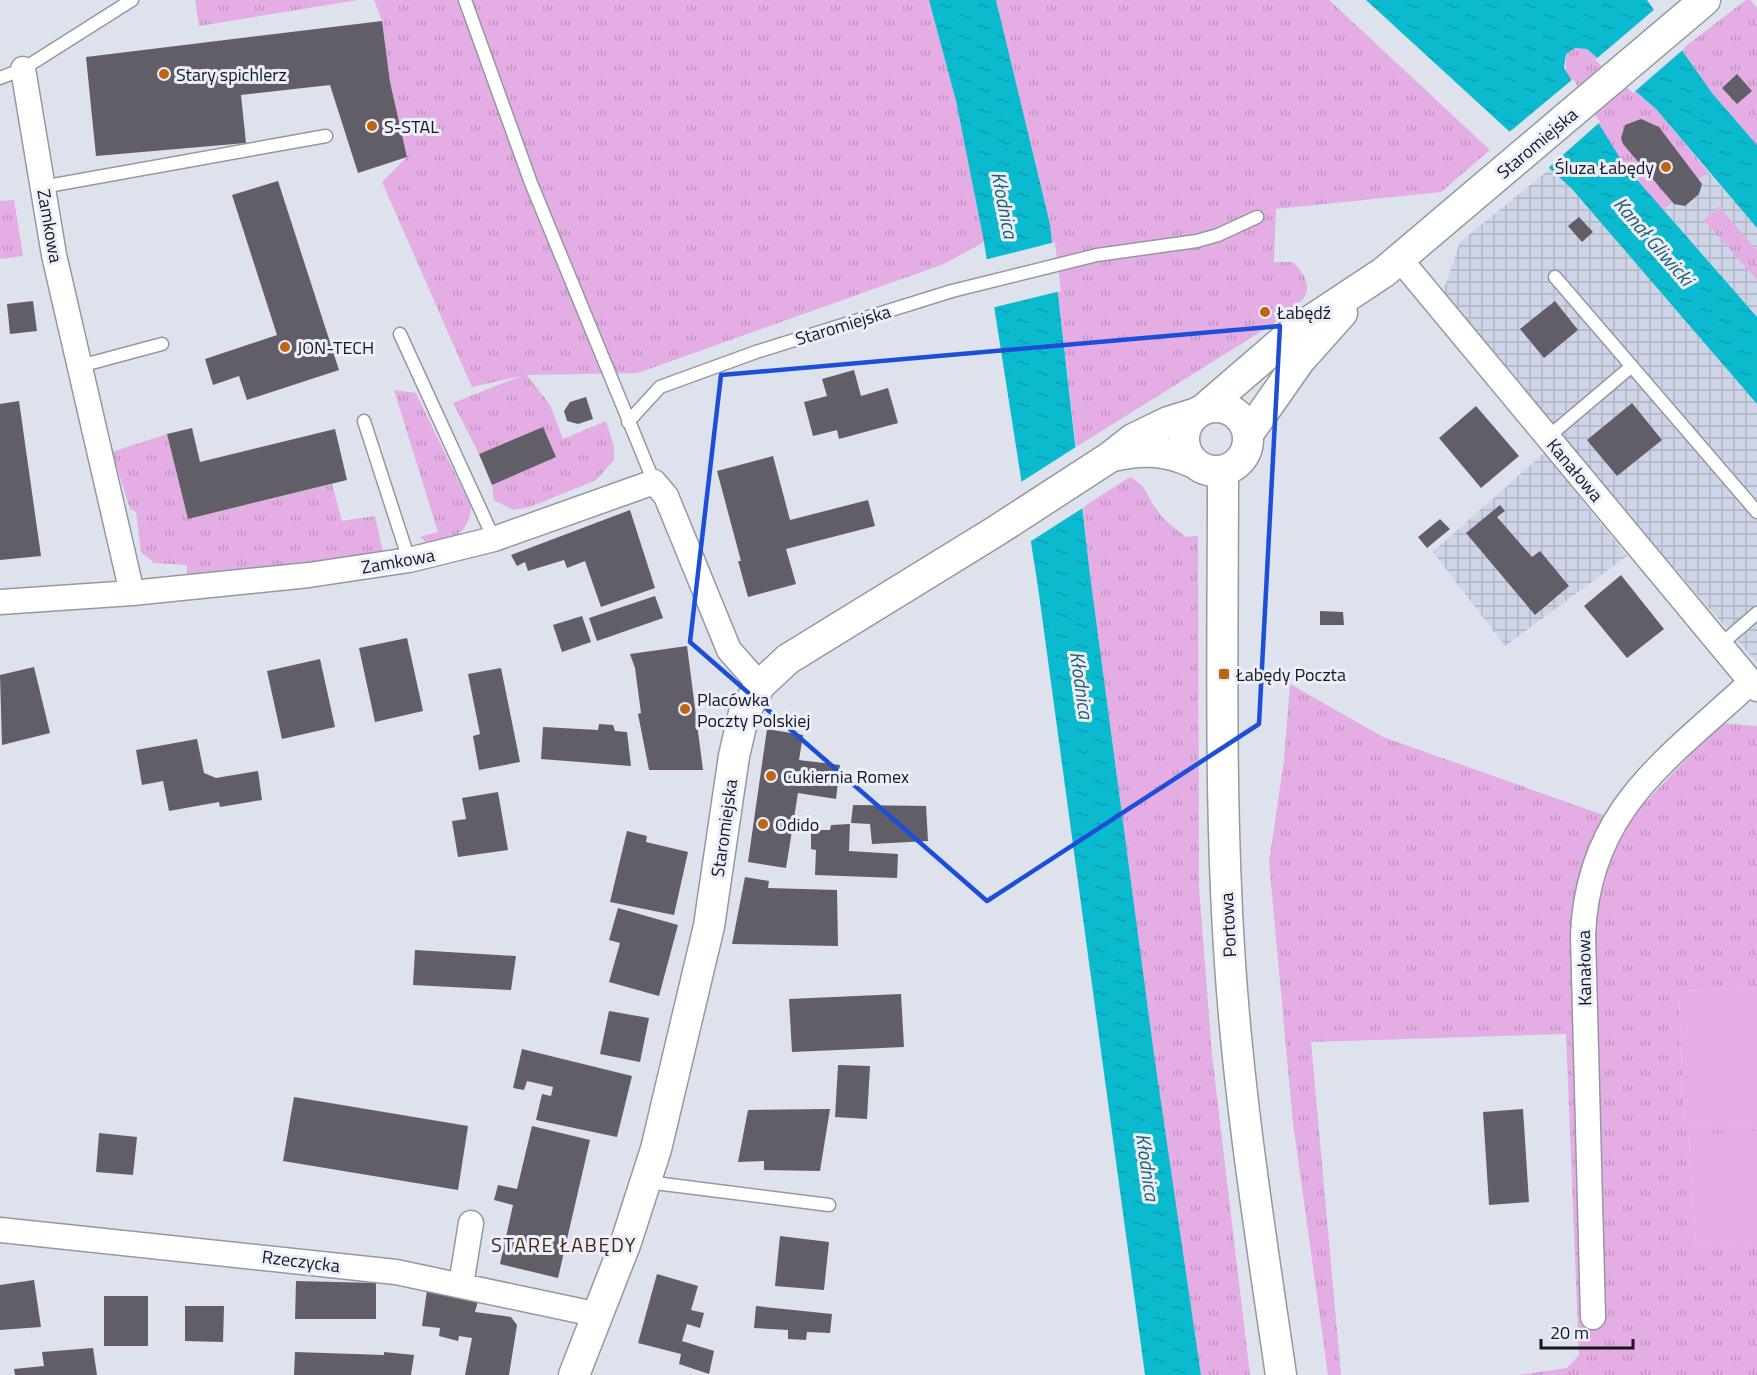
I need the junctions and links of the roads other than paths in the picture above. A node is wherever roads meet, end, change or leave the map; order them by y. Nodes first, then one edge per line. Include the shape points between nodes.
1 (132, 0) edge
2 (465, 0) edge
3 (1705, 0) edge
4 (23, 69) junction
5 (0, 78) edge
6 (326, 136) dead end
7 (42, 187) junction
8 (1257, 217) dead end
9 (1399, 258) junction
10 (1555, 277) dead end
11 (1367, 285) junction
12 (400, 334) dead end
13 (162, 344) dead end
14 (80, 366) junction
15 (1632, 366) junction
16 (1202, 411) junction
17 (364, 421) dead end
18 (628, 422) junction
19 (1248, 434) junction
20 (1548, 437) junction
21 (1110, 457) junction
22 (1192, 462) junction
23 (1223, 471) junction
24 (654, 482) junction
25 (1757, 512) edge
26 (494, 539) junction
27 (409, 560) junction
28 (132, 593) junction
29 (0, 602) edge
30 (1757, 613) edge
31 (1720, 645) junction
32 (760, 685) junction
33 (1754, 686) edge
34 (646, 1181) junction
35 (829, 1205) dead end
36 (471, 1223) dead end
37 (0, 1230) edge
38 (461, 1285) junction
39 (599, 1315) junction
40 (1593, 1317) dead end
41 (574, 1375) edge
42 (1281, 1375) edge

1 - 4 lane
2 - 18 lane via 531,183
3 - 9 street, Staromiejska
4 - 5 lane
4 - 7 street, Zamkowa
6 - 7 lane
7 - 14 street, Zamkowa
8 - 18 lane, Staromiejska via 1197,241 1076,260 982,283 756,352 660,387
9 - 11 street, Staromiejska
9 - 20 street, Kanałowa
10 - 15 lane
11 - 16 street, Staromiejska via 1292,333
11 - 19 street, Staromiejska via 1299,360
12 - 26 lane
13 - 14 lane
14 - 28 street, Zamkowa
15 - 20 lane
15 - 25 lane
16 - 19 street via 1216,406 1232,412
16 - 21 street, Staromiejska via 1150,430
16 - 22 street via 1189,420 1184,436
17 - 27 lane
18 - 24 lane
19 - 23 street via 1243,457
20 - 31 street, Kanałowa
21 - 22 street, Staromiejska via 1136,450 1175,454
21 - 32 street, Staromiejska via 788,659
22 - 23 street via 1208,471
23 - 42 street, Portowa via 1223,824 1230,965 1248,1148
24 - 26 street, Zamkowa
24 - 32 street via 666,496 729,650
26 - 27 street, Zamkowa
27 - 28 street, Zamkowa via 309,575
28 - 29 street, Zamkowa
30 - 31 lane
31 - 33 street, Kanałowa
32 - 34 street, Staromiejska via 744,713 734,756 709,926
33 - 40 street, Kanałowa via 1640,786 1611,827 1592,869 1583,935
34 - 35 lane
34 - 39 street, Staromiejska
36 - 38 street
37 - 38 street, Rzeczycka via 396,1272
38 - 39 street, Rzeczycka
39 - 41 street, Staromiejska

